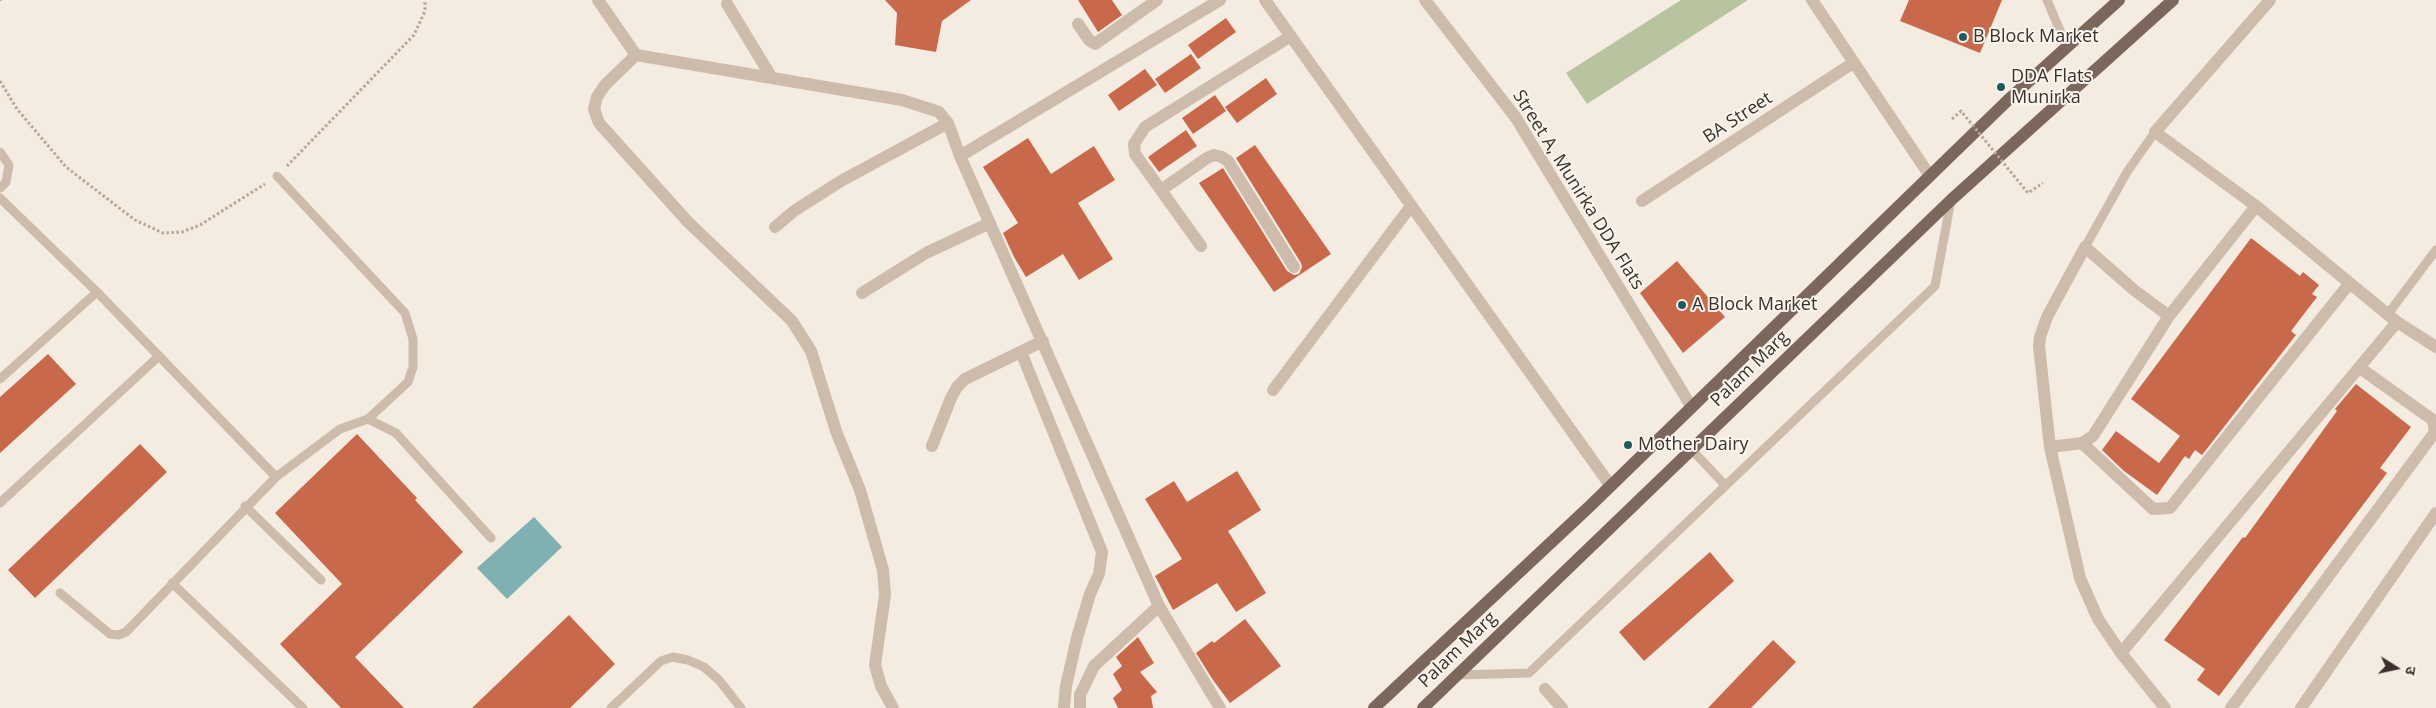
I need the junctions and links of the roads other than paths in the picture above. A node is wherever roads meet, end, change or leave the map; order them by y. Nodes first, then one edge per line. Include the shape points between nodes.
1 (598, 0) edge
2 (1157, 0) edge
3 (1220, 0) edge
4 (1265, 0) edge
5 (1425, 0) edge
6 (1812, 0) edge
7 (2047, 0) edge
8 (2119, 0) edge
9 (2173, 0) edge
10 (2270, 0) edge
11 (727, 4) dead end
12 (1078, 24) dead end
13 (1291, 36) junction
14 (2067, 47) junction
15 (636, 55) junction
16 (1853, 63) junction
17 (772, 78) junction
18 (948, 123) junction
19 (2155, 132) junction
20 (0, 152) edge
21 (960, 156) junction
22 (277, 176) road end
23 (1930, 176) junction
24 (0, 188) edge
25 (1161, 190) junction
26 (0, 198) edge
27 (1952, 200) junction
28 (1642, 202) dead end
29 (1411, 206) junction
30 (2256, 206) junction
31 (990, 223) junction
32 (775, 227) dead end
33 (1201, 246) dead end
34 (2085, 247) junction
35 (2436, 250) edge
36 (1294, 267) dead end
37 (2348, 284) junction
38 (97, 292) junction
39 (862, 293) dead end
40 (2169, 316) junction
41 (2392, 318) junction
42 (1043, 341) junction
43 (2436, 347) edge
44 (1022, 352) junction
45 (159, 356) junction
46 (2360, 368) junction
47 (0, 379) edge
48 (1273, 390) dead end
49 (1690, 406) junction
50 (368, 419) junction
51 (2082, 443) junction
52 (932, 446) dead end
53 (2050, 447) junction
54 (1692, 449) junction
55 (276, 476) junction
56 (1610, 485) junction
57 (1726, 485) junction
58 (0, 503) edge
59 (245, 506) junction
60 (2436, 513) edge
61 (491, 538) dead end
62 (321, 580) dead end
63 (172, 583) junction
64 (60, 593) dead end
65 (1159, 606) junction
66 (2120, 653) junction
67 (1457, 675) junction
68 (1545, 689) dead end
69 (303, 708) edge
70 (611, 708) edge
71 (741, 708) edge
72 (892, 708) edge
73 (1064, 708) edge
74 (1080, 708) edge
75 (1220, 708) edge
76 (1374, 708) edge
77 (1423, 708) edge
78 (1562, 708) edge
79 (2165, 708) edge
80 (2231, 708) edge
81 (2301, 708) edge

1 - 15 street
2 - 12 street via 1095,44
3 - 21 street
4 - 13 street
5 - 49 street, Street A, Munirka DDA Flats via 1516,118
6 - 16 street
7 - 14 lane
8 - 14 main road, Palam Marg
9 - 27 main road, Palam Marg
10 - 19 street
11 - 17 street
13 - 25 street via 1138,134 1135,154
13 - 29 street
14 - 23 main road, Palam Marg
15 - 17 street
15 - 72 street via 597,97 594,109 599,123 688,222 792,321 810,351 836,431 860,490 882,570 885,595 875,665
16 - 23 street
16 - 28 street, BA Street
17 - 18 street via 902,100 939,112
18 - 21 street
18 - 32 street via 841,181
19 - 30 street
19 - 34 lane via 2126,172
20 - 24 lane via 9,165 6,182
21 - 31 street
22 - 50 lane via 406,314 413,339 413,367 408,382
23 - 49 main road, Palam Marg
25 - 33 street
25 - 36 street via 1207,158 1214,155 1222,157 1228,161
26 - 38 lane
27 - 54 main road, Palam Marg
27 - 57 lane via 1935,286
29 - 48 street
29 - 56 street
30 - 37 street
30 - 40 street
31 - 39 street via 926,253
31 - 42 street
34 - 40 street
34 - 53 street via 2047,317 2040,337
35 - 41 lane
37 - 41 street
37 - 51 street via 2170,508 2153,509
38 - 45 lane
38 - 47 lane
40 - 51 street via 2093,436
41 - 43 street
41 - 46 street
42 - 44 street
42 - 65 street
44 - 52 street via 965,379 957,387
44 - 73 street via 1102,552 1099,574 1077,638
45 - 55 lane
45 - 58 lane
46 - 66 street
46 - 80 street via 2433,420 2435,432
49 - 56 main road, Palam Marg
50 - 55 lane via 340,429
50 - 61 lane via 396,433
51 - 53 street
53 - 66 street via 2080,578 2098,620
54 - 57 lane
54 - 67 main road, Palam Marg
55 - 59 lane
56 - 76 main road, Palam Marg
57 - 67 lane via 1529,673
59 - 62 lane
59 - 63 lane
60 - 81 street
63 - 64 lane via 126,632 118,635 110,634
63 - 69 lane
65 - 74 street via 1094,666 1080,695
65 - 75 street
66 - 79 street
67 - 77 main road, Palam Marg
68 - 78 street
70 - 71 lane via 661,661 673,657 704,667

